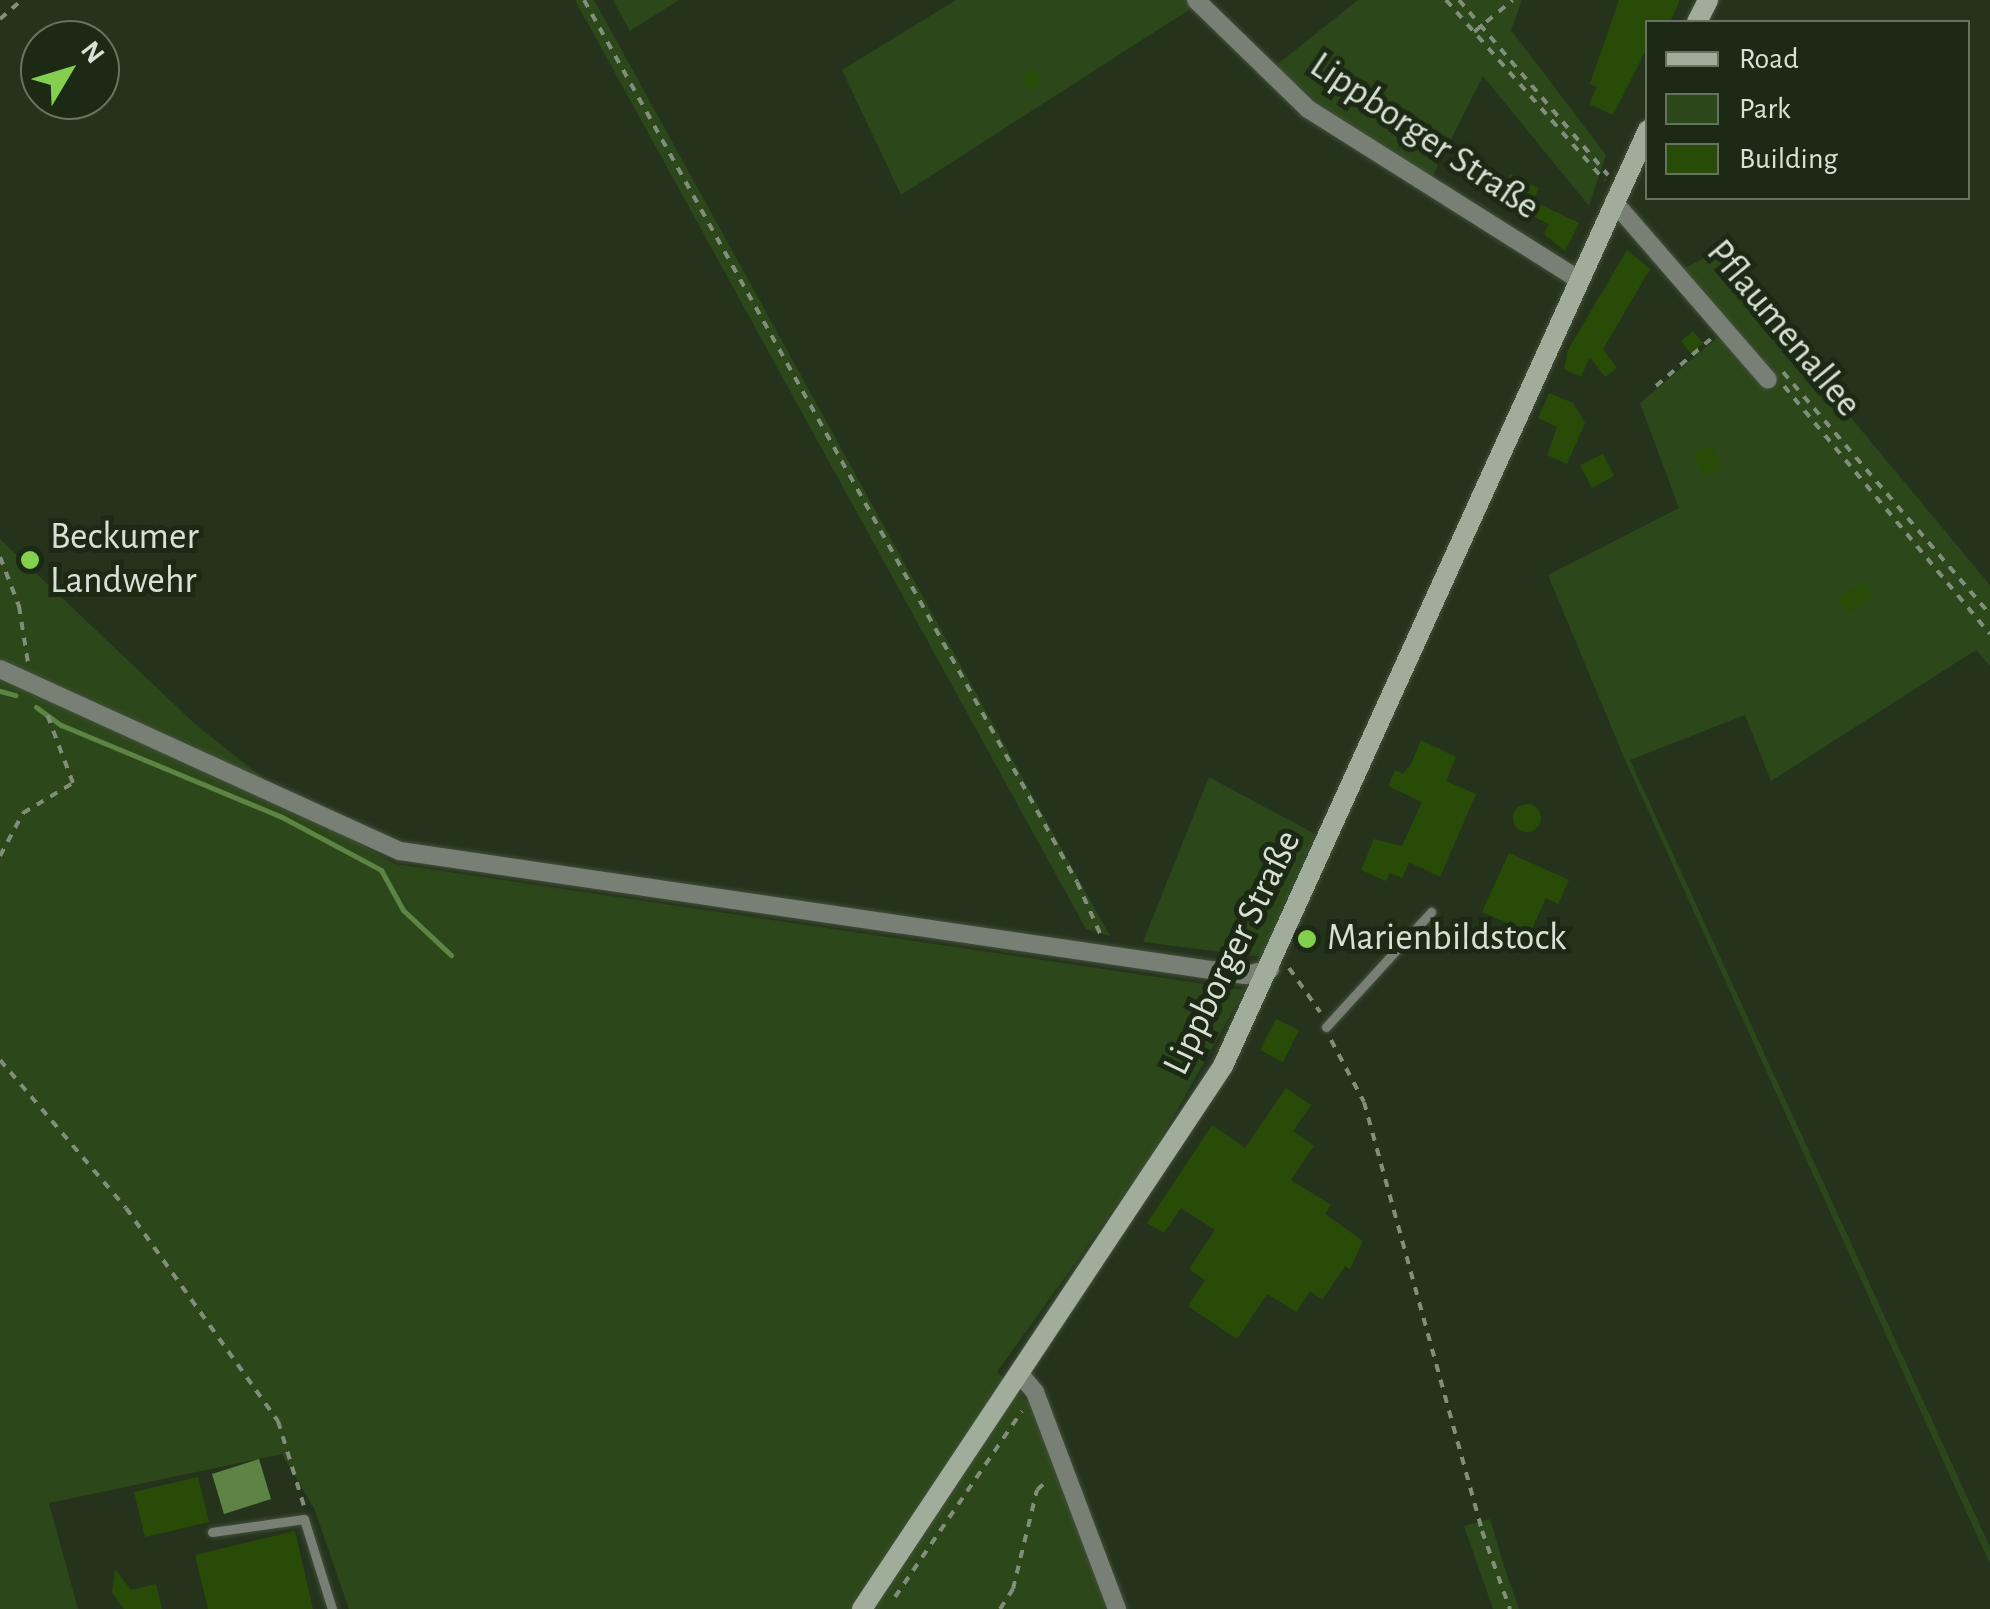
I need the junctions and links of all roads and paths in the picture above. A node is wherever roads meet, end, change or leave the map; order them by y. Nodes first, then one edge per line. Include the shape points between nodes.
1 (22, 0) edge
2 (584, 0) edge
3 (1196, 0) edge
4 (1446, 0) edge
5 (1513, 0) edge
6 (0, 19) edge
7 (1474, 32) junction
8 (1645, 136) edge
9 (1617, 195) junction
10 (1578, 279) junction
11 (1723, 328) junction
12 (1772, 372) joint
13 (1656, 386) dead end
14 (0, 557) edge
15 (1990, 614) edge
16 (0, 668) edge
17 (35, 680) junction
18 (0, 856) edge
19 (1431, 912) dead end
20 (1102, 953) junction
21 (1270, 969) junction
22 (1326, 1027) junction
23 (0, 1060) edge
24 (1019, 1373) junction
25 (1035, 1392) junction
26 (1063, 1465) junction
27 (310, 1525) junction
28 (212, 1532) dead end
29 (332, 1609) edge
30 (862, 1609) edge
31 (886, 1609) edge
32 (1000, 1609) edge
33 (1117, 1609) edge
34 (1510, 1609) edge

1 - 6 path
2 - 20 path via 1077,882 1098,924
3 - 10 street, Lippborger Straße via 1308,110
4 - 7 path
5 - 7 path
7 - 9 path
8 - 9 street, Lippborger Straße
9 - 10 street, Lippborger Straße
9 - 11 street
10 - 21 street, Lippborger Straße
11 - 12 street
11 - 13 path
12 - 15 path, Pflaumenallee
14 - 17 path
16 - 17 street
17 - 18 path via 72,783 23,813
17 - 20 street via 400,851
19 - 22 lane
20 - 21 street via 1245,974
21 - 22 path via 1300,974
21 - 24 street, Lippborger Straße via 1223,1066
22 - 34 path via 1364,1102 1482,1531
23 - 27 path via 126,1208 278,1421
24 - 25 street
24 - 30 street, Lippborger Straße
25 - 26 street
25 - 31 path
26 - 32 path via 1037,1490 1013,1589
26 - 33 street
27 - 28 lane via 295,1516
27 - 29 lane

